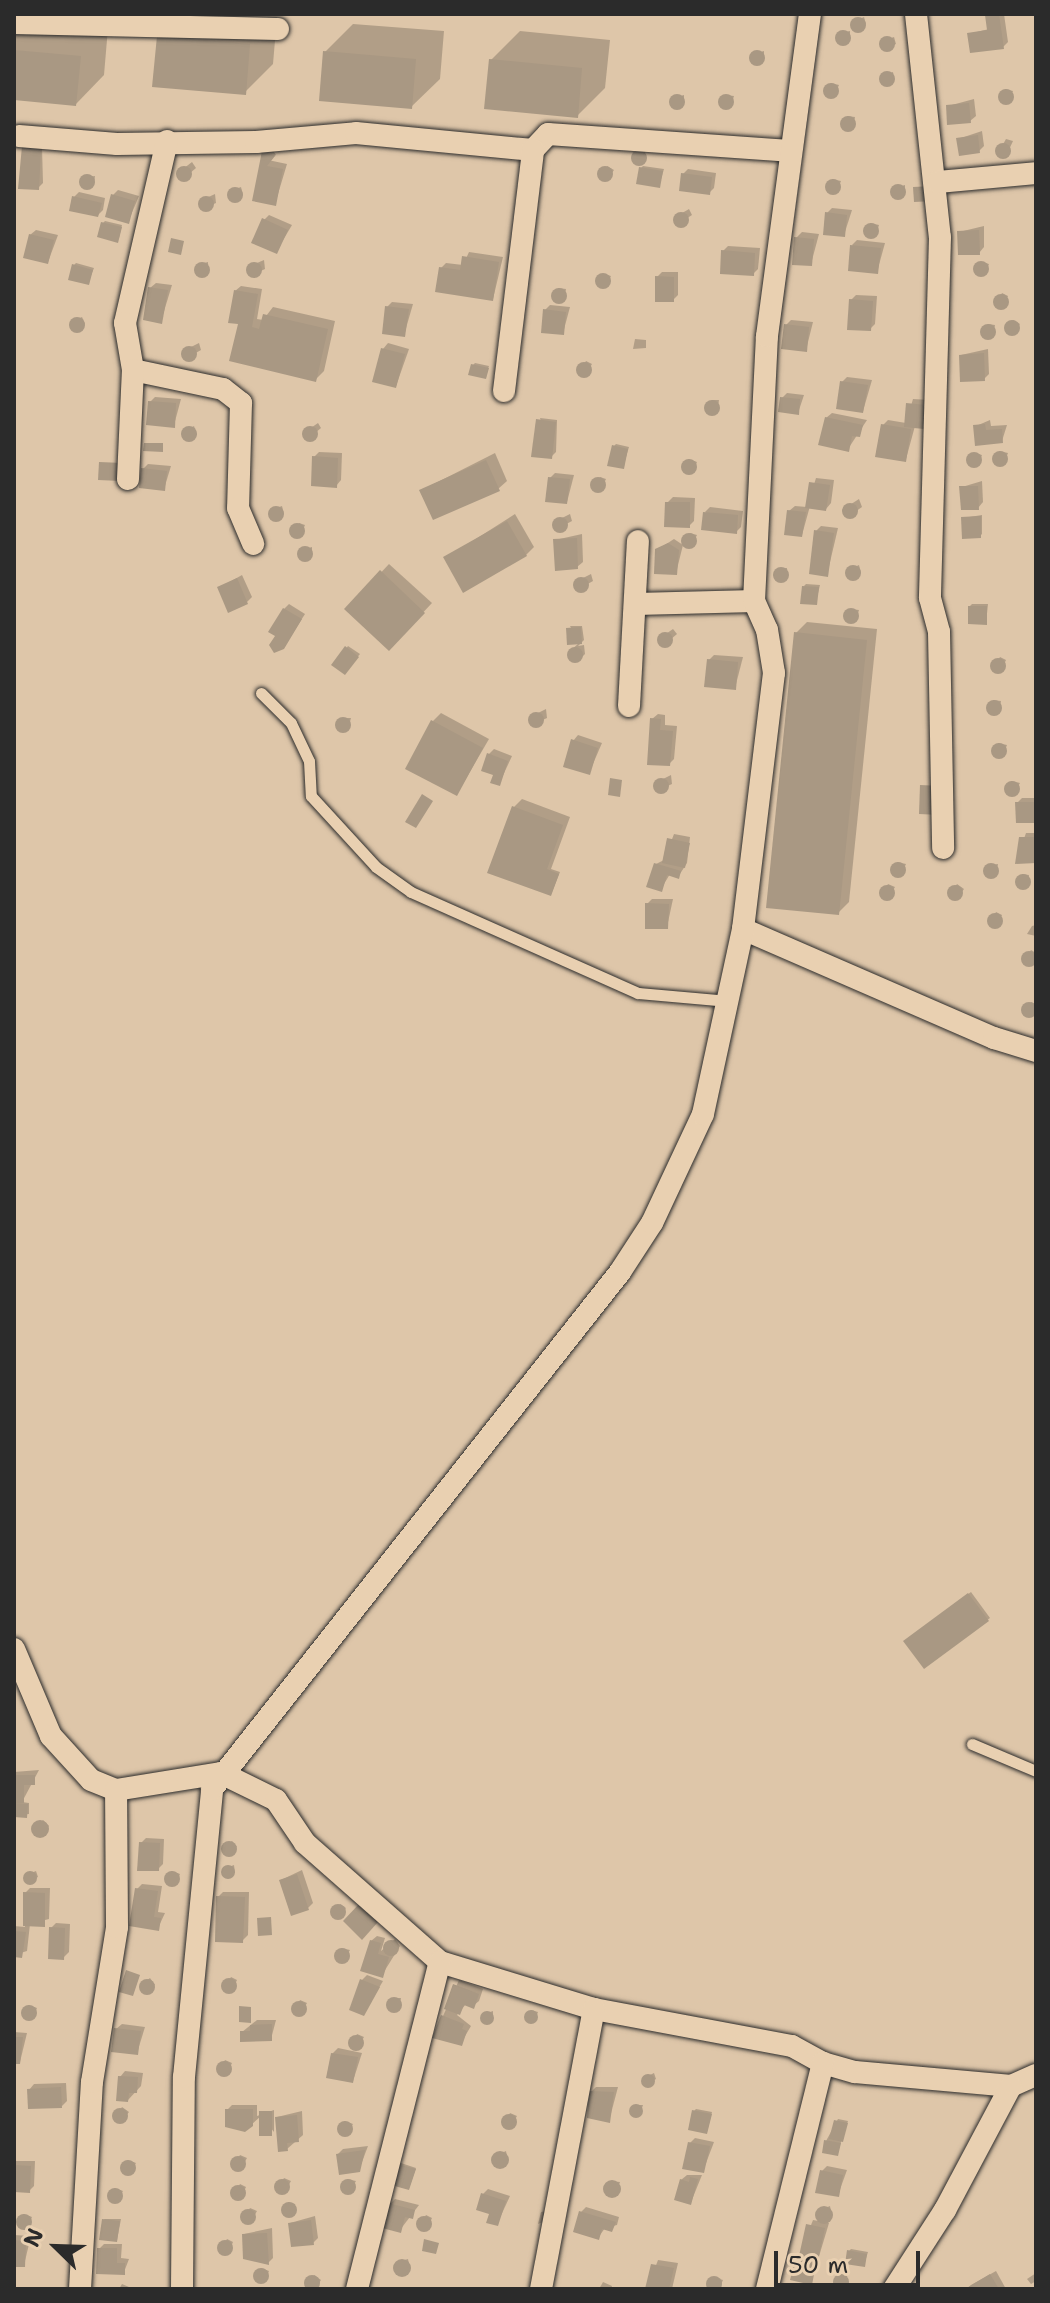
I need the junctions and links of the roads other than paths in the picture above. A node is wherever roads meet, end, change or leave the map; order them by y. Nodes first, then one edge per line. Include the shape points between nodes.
1 (810, 14) edge
2 (916, 14) edge
3 (14, 23) edge
4 (278, 29) dead end
5 (19, 136) dead end
6 (167, 141) junction
7 (533, 150) junction
8 (789, 151) junction
9 (1036, 173) edge
10 (938, 182) junction
11 (133, 370) junction
12 (504, 391) dead end
13 (128, 479) dead end
14 (638, 541) dead end
15 (253, 544) dead end
16 (754, 601) junction
17 (637, 604) junction
18 (261, 693) dead end
19 (629, 706) dead end
20 (943, 848) dead end
21 (743, 929) junction
22 (730, 1002) junction
23 (1036, 1051) edge
24 (14, 1649) edge
25 (972, 1744) dead end
26 (1036, 1771) edge
27 (221, 1773) junction
28 (116, 1790) junction
29 (440, 1962) junction
30 (594, 2009) junction
31 (823, 2063) junction
32 (1036, 2075) edge
33 (1011, 2086) junction
34 (80, 2289) edge
35 (182, 2289) edge
36 (357, 2289) edge
37 (541, 2289) edge
38 (767, 2289) edge
39 (894, 2289) edge

1 - 8 street
2 - 10 street
3 - 4 street
5 - 6 street via 117,144
6 - 7 street via 256,142 356,133
6 - 11 street via 125,323
7 - 8 street via 548,134
7 - 12 street
8 - 16 street via 767,336
9 - 10 street
10 - 20 street via 930,598 939,632
11 - 13 street
11 - 15 street via 223,389 241,403 238,508
14 - 17 street
16 - 17 street
16 - 21 street via 767,630 774,673
17 - 19 street
18 - 22 lane via 291,723 309,761 311,796 376,867 411,892 638,993
21 - 22 street
21 - 23 street via 994,1038
22 - 27 street via 703,1114 652,1223 620,1272
24 - 28 street via 51,1736 91,1780
25 - 26 lane
27 - 28 street
27 - 29 street via 276,1800 305,1843
27 - 35 street via 212,1789 184,2077
28 - 34 street via 117,1927 92,2082
29 - 30 street
29 - 36 street
30 - 31 street via 792,2046
30 - 37 street
31 - 33 street via 922,2081
31 - 38 street
32 - 33 street
33 - 39 street via 945,2210

